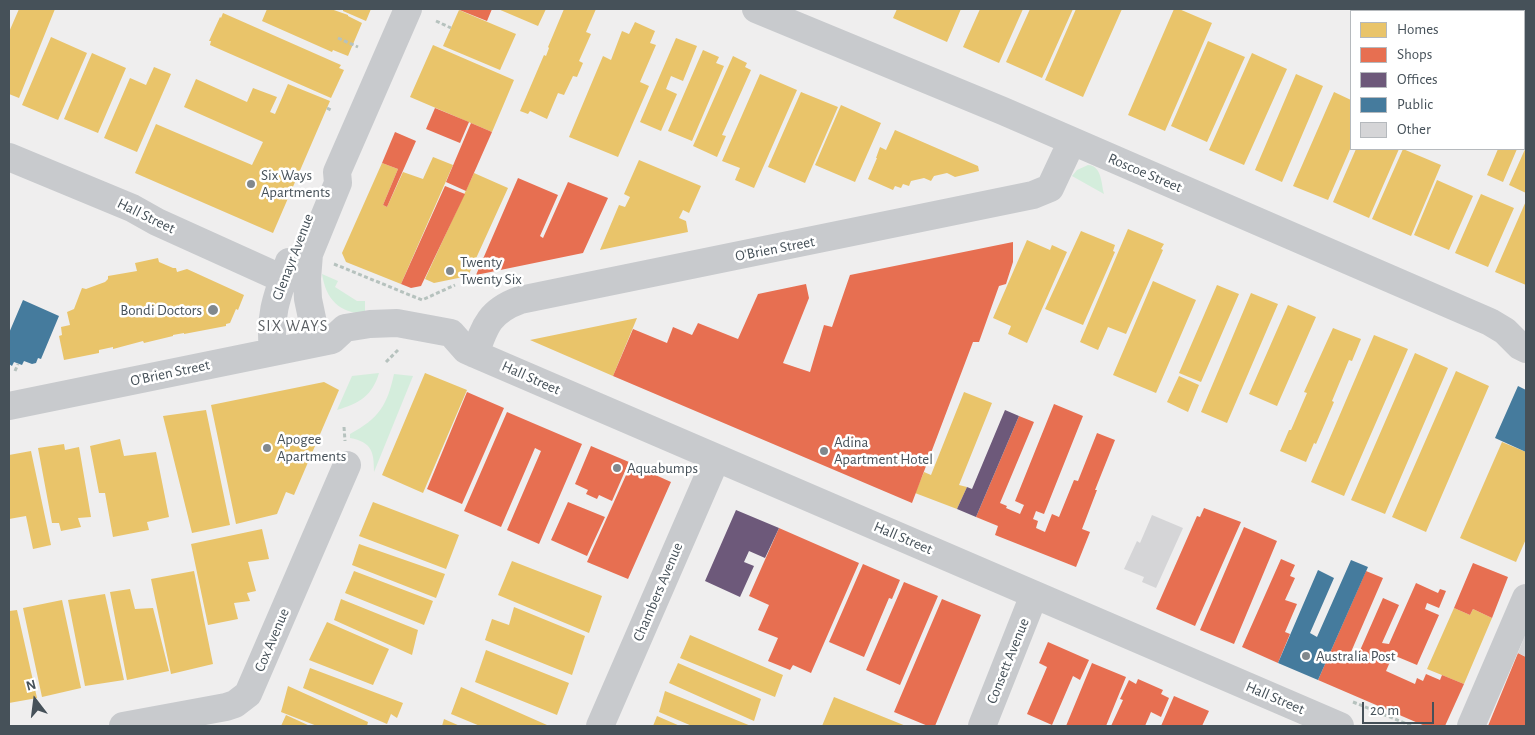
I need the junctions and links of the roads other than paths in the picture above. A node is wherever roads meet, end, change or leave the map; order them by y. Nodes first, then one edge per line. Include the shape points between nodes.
1 (408, 9) edge
2 (756, 9) edge
3 (1072, 141) junction
4 (9, 156) edge
5 (337, 172) junction
6 (283, 279) junction
7 (324, 341) junction
8 (1523, 347) edge
9 (273, 351) junction
10 (470, 352) junction
11 (9, 406) edge
12 (716, 459) junction
13 (347, 465) dead end
14 (1034, 595) junction
15 (1526, 598) edge
16 (123, 726) edge
17 (600, 726) edge
18 (982, 726) edge
19 (1340, 726) edge
20 (1471, 726) edge

1 - 5 street, Glenayr Avenue
2 - 3 street, Roscoe Street
3 - 8 street, Roscoe Street via 1490,322
3 - 10 street, O'Brien Street via 1050,188 1034,196 520,300 495,313
4 - 6 street, Hall Street via 132,208
5 - 6 street, Glenayr Avenue via 327,179 294,247
5 - 7 street, Glenayr Avenue via 338,183 309,254 307,279 308,299
6 - 9 street, Glenayr Avenue via 275,302 271,330
7 - 9 street, O'Brien Street
7 - 10 street, O'Brien Street via 345,345 371,342 429,346 447,352
9 - 11 street, O'Brien Street
10 - 12 street, Hall Street
12 - 14 street, Hall Street
12 - 17 street, Chambers Avenue
13 - 16 street, Cox Avenue via 248,694 226,707
14 - 18 street, Consett Avenue
14 - 19 street, Hall Street
15 - 20 street

